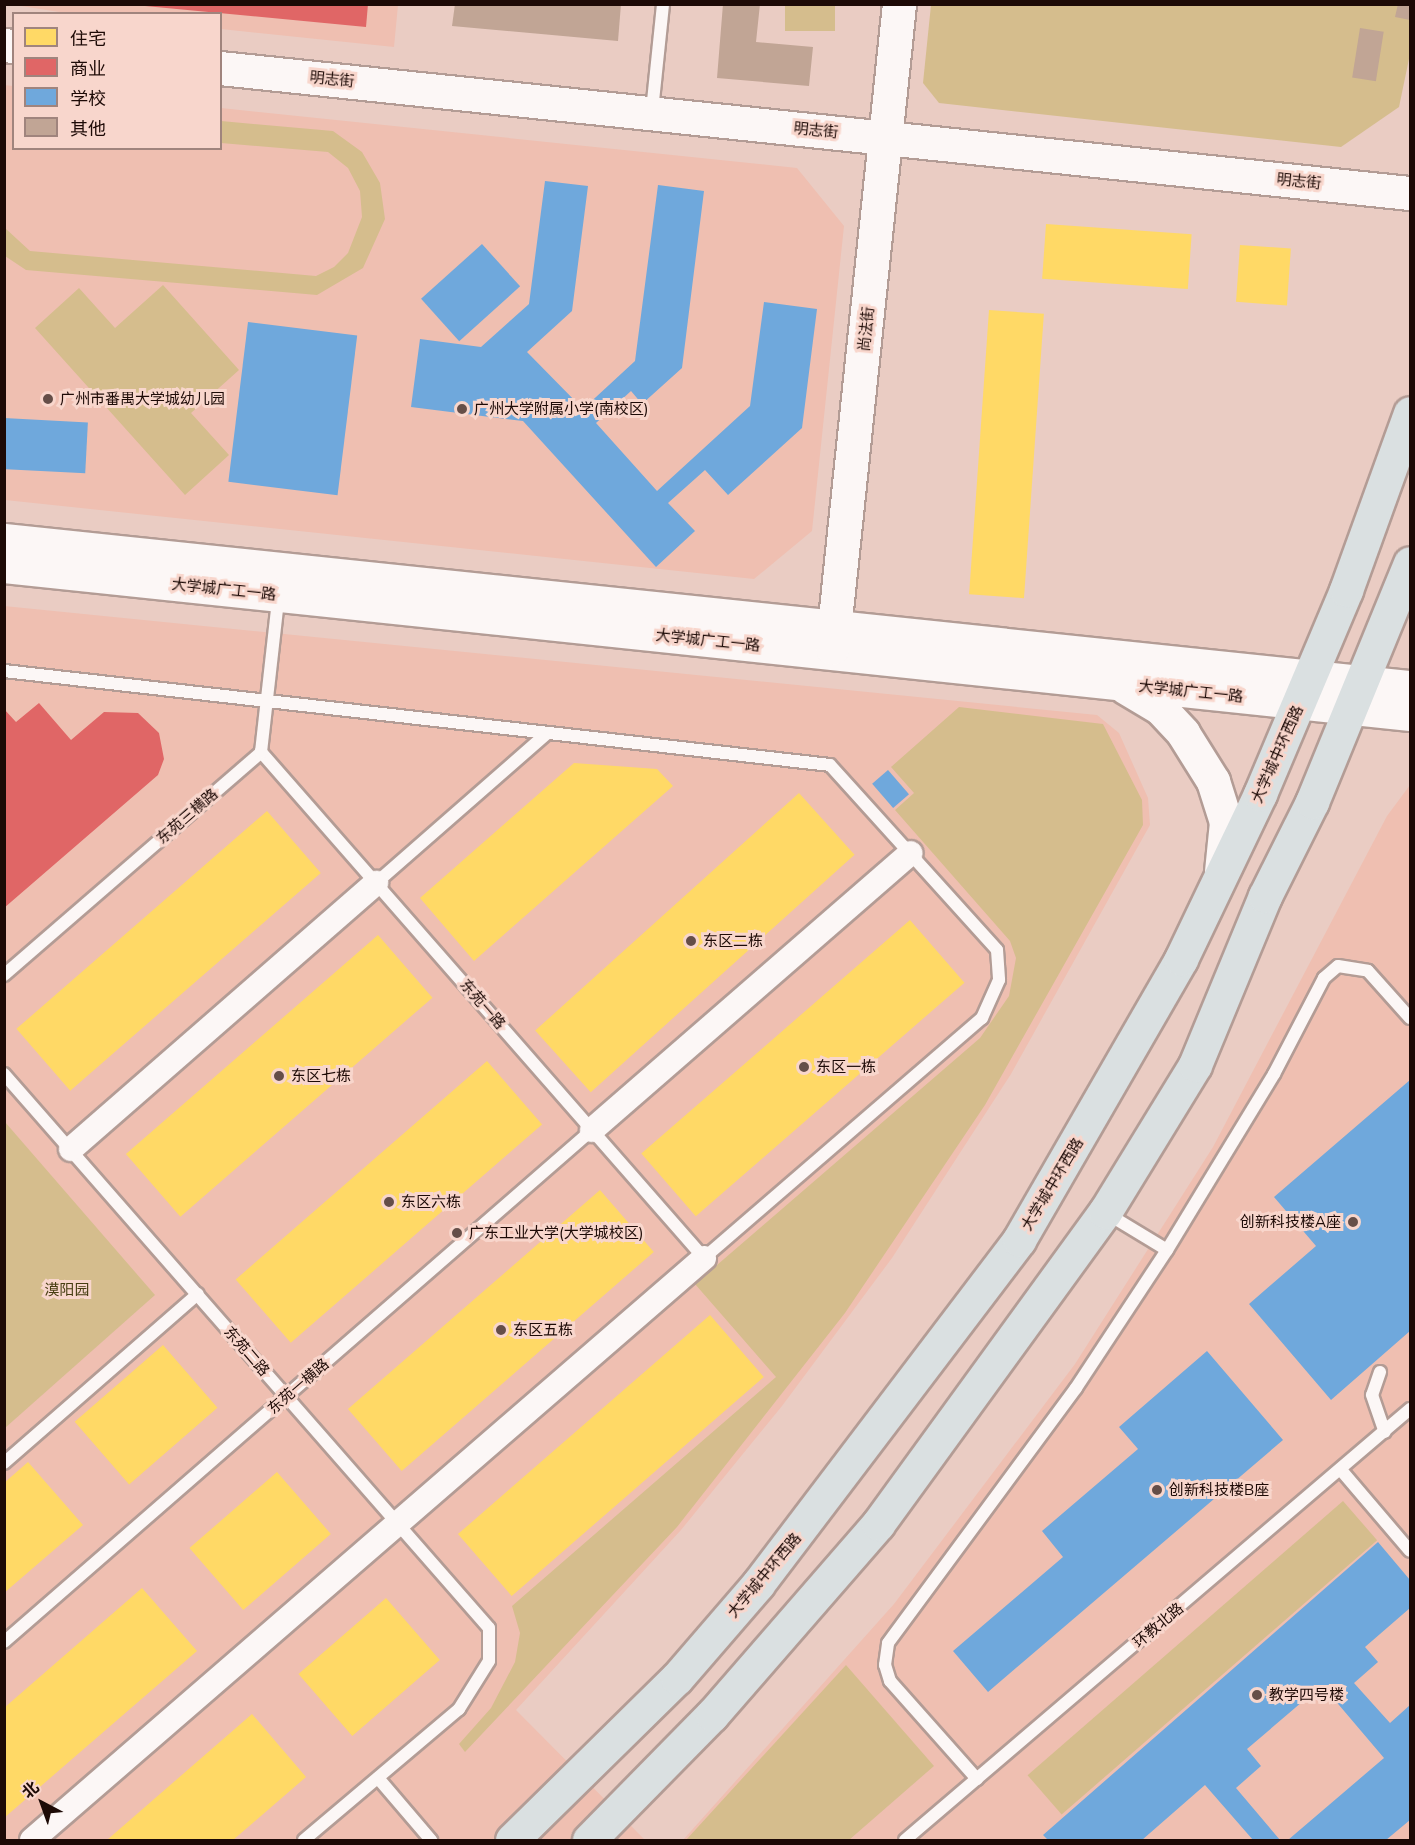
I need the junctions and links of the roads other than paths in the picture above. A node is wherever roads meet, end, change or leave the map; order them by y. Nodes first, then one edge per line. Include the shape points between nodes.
1 (663, 4) edge
2 (899, 4) edge
3 (222, 68) edge
4 (652, 113) junction
5 (885, 137) junction
6 (1410, 192) edge
7 (1410, 413) edge
8 (4, 540) edge
9 (1410, 563) edge
10 (4, 566) edge
11 (277, 609) dead end
12 (833, 640) junction
13 (4, 671) edge
14 (1115, 683) junction
15 (1410, 687) edge
16 (1306, 689) junction
17 (1358, 695) junction
18 (266, 703) junction
19 (1410, 714) edge
20 (546, 734) junction
21 (261, 752) junction
22 (911, 853) junction
23 (1220, 874) junction
24 (376, 883) junction
25 (4, 975) edge
26 (1410, 1018) edge
27 (4, 1074) edge
28 (592, 1130) junction
29 (71, 1149) junction
30 (1105, 1212) junction
31 (1167, 1250) junction
32 (704, 1258) junction
33 (198, 1294) junction
34 (1380, 1372) dead end
35 (287, 1396) junction
36 (1410, 1409) edge
37 (1384, 1432) junction
38 (4, 1463) edge
39 (1341, 1470) junction
40 (398, 1522) junction
41 (1410, 1551) edge
42 (4, 1642) edge
43 (378, 1778) junction
44 (977, 1779) junction
45 (32, 1840) edge
46 (304, 1840) edge
47 (431, 1840) edge
48 (512, 1840) edge
49 (590, 1840) edge
50 (905, 1840) edge

1 - 4 lane
2 - 5 main road, 尚法街
3 - 4 main road, 明志街
4 - 5 main road, 明志街
5 - 6 main road, 明志街
5 - 12 main road, 尚法街
7 - 16 main road, 大学城中环西路
8 - 12 main road, 大学城广工一路
9 - 17 main road
10 - 12 main road, 大学城广工一路
11 - 18 lane
12 - 14 main road, 大学城广工一路
12 - 16 main road, 大学城广工一路
13 - 18 lane
14 - 16 main road, 大学城广工一路
14 - 23 main road via 1160,708 1201,758 1226,822
15 - 17 main road, 大学城广工一路
16 - 17 main road, 大学城广工一路
16 - 23 main road, 大学城中环西路
17 - 19 main road, 大学城广工一路
17 - 30 main road via 1195,1065
18 - 20 lane
18 - 21 lane
20 - 22 lane via 830,765
20 - 24 lane
21 - 24 lane, 东苑一路
21 - 25 lane, 东苑三横路
22 - 28 street
22 - 32 lane via 997,950 999,980 988,1011
23 - 48 main road, 大学城中环西路 via 1112,1085 1012,1249 758,1584 580,1775
24 - 28 lane, 东苑一路
24 - 29 street
26 - 31 lane via 1368,971 1338,966 1324,978 1274,1074
27 - 29 lane, 东苑二路
28 - 32 lane, 东苑一路
28 - 35 lane, 东苑一横路
29 - 33 lane, 东苑二路
30 - 31 lane
30 - 49 main road via 878,1524 712,1715
31 - 44 lane via 1076,1388 888,1643 885,1665 890,1681
32 - 40 street
33 - 35 lane, 东苑二路
33 - 38 lane
34 - 37 lane via 1372,1398
35 - 40 lane, 东苑二路
35 - 42 lane, 东苑一横路
36 - 37 lane, 环教北路
37 - 39 lane, 环教北路
39 - 41 lane
39 - 44 lane, 环教北路
40 - 43 lane, 东苑二路 via 489,1628 489,1661 468,1699
40 - 45 street
43 - 46 lane
43 - 47 lane
44 - 50 lane, 环教北路

